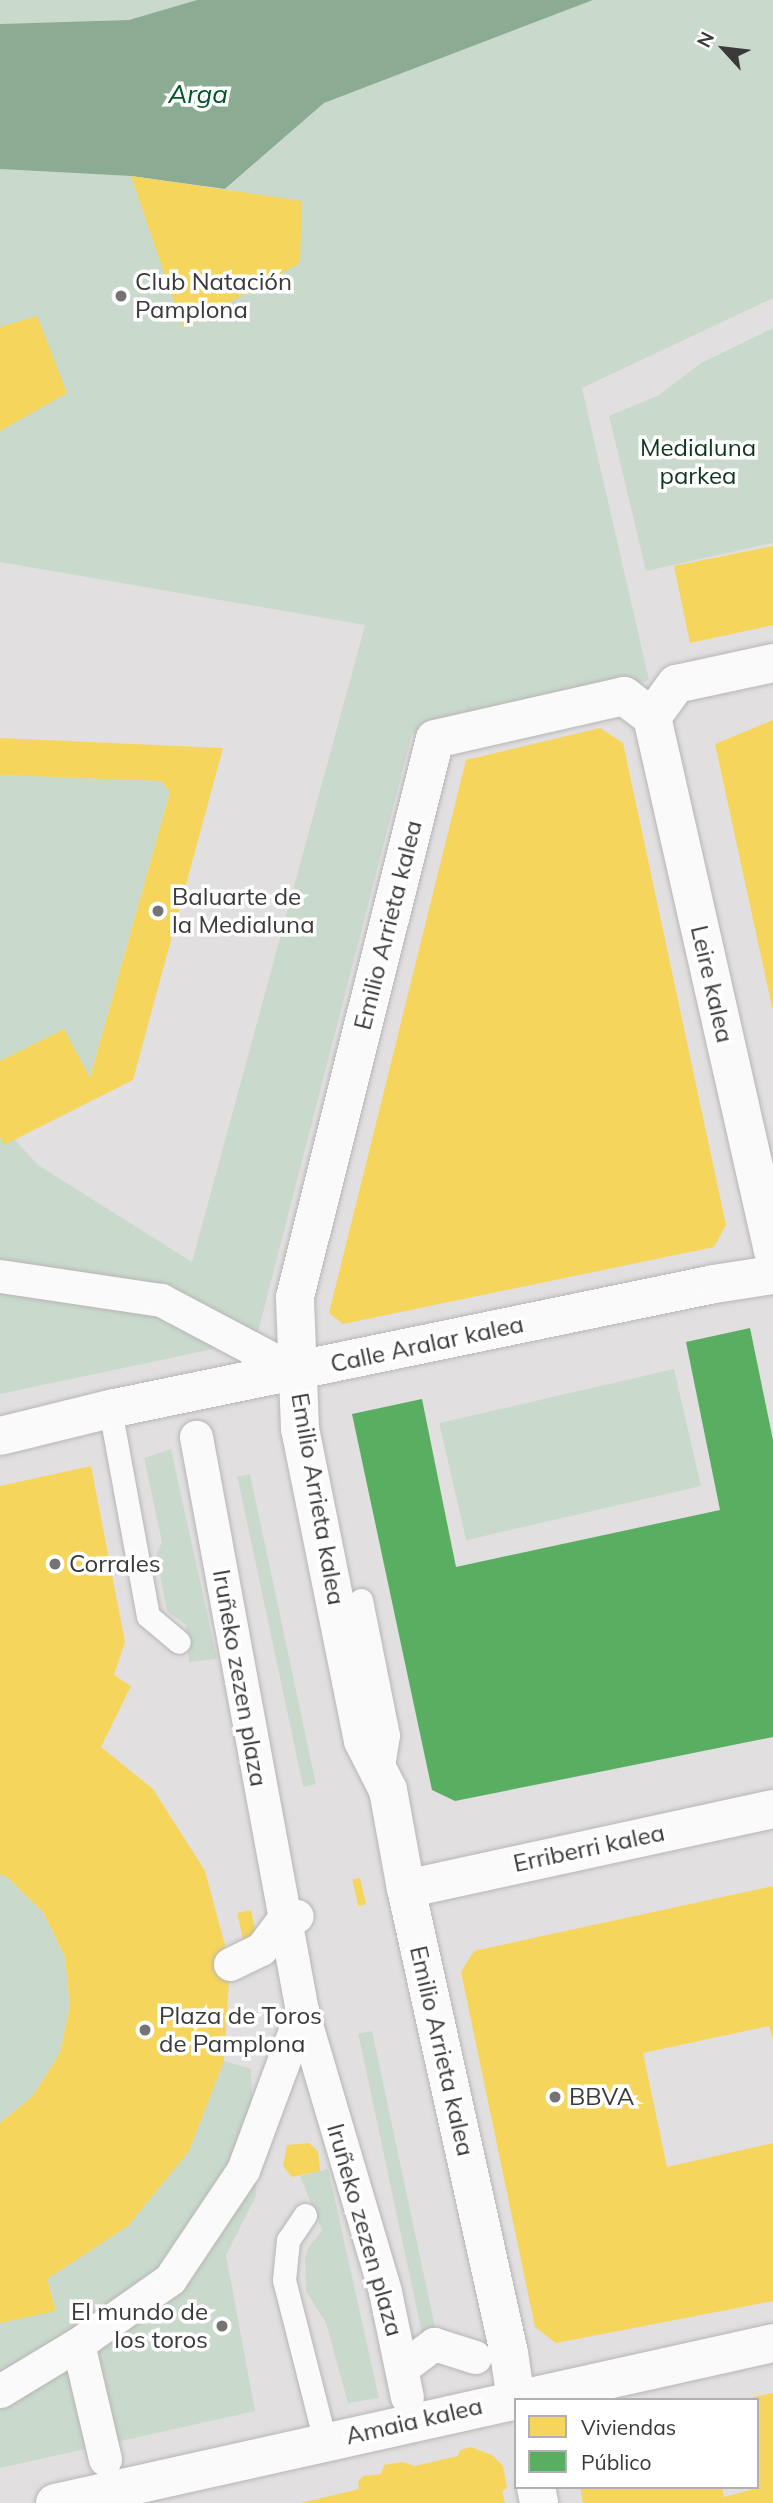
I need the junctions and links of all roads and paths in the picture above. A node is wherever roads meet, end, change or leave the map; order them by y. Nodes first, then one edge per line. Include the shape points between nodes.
1 (773, 663) edge
2 (652, 717) junction
3 (773, 1251) edge
4 (773, 1275) edge
5 (0, 1276) edge
6 (297, 1372) junction
7 (110, 1409) junction
8 (0, 1436) edge
9 (196, 1437) dead end
10 (361, 1600) dead end
11 (179, 1642) dead end
12 (381, 1777) junction
13 (773, 1809) edge
14 (406, 1889) junction
15 (295, 1917) junction
16 (230, 1964) dead end
17 (302, 2011) junction
18 (305, 2215) dead end
19 (773, 2343) edge
20 (78, 2344) junction
21 (475, 2357) dead end
22 (0, 2391) edge
23 (516, 2398) edge
24 (521, 2398) edge
25 (514, 2399) edge
26 (325, 2441) junction
27 (105, 2459) dead end
28 (62, 2502) edge

1 - 2 street via 676,684
2 - 3 street, Leire kalea
2 - 6 street, Emilio Arrieta kalea via 624,696 435,738 295,1297
4 - 6 street, Calle Aralar kalea
5 - 6 street via 161,1300
6 - 7 street, Calle Aralar kalea
6 - 12 street, Emilio Arrieta kalea via 300,1429 363,1741
7 - 8 street, Calle Aralar kalea
7 - 11 lane via 148,1616
9 - 15 street, Iruñeko zezen plaza
10 - 12 lane via 388,1735
12 - 14 street, Emilio Arrieta kalea via 388,1790
13 - 14 street, Erriberri kalea
14 - 23 street, Emilio Arrieta kalea
15 - 16 street via 261,1949
15 - 17 street, Iruñeko zezen plaza
17 - 20 street via 243,2170 170,2279
17 - 21 street, Iruñeko zezen plaza via 385,2292 405,2383 434,2344
18 - 26 lane via 288,2240 284,2280
19 - 24 street, Amaia kalea
20 - 22 street
20 - 27 street
25 - 26 street, Amaia kalea
26 - 28 street, Amaia kalea

